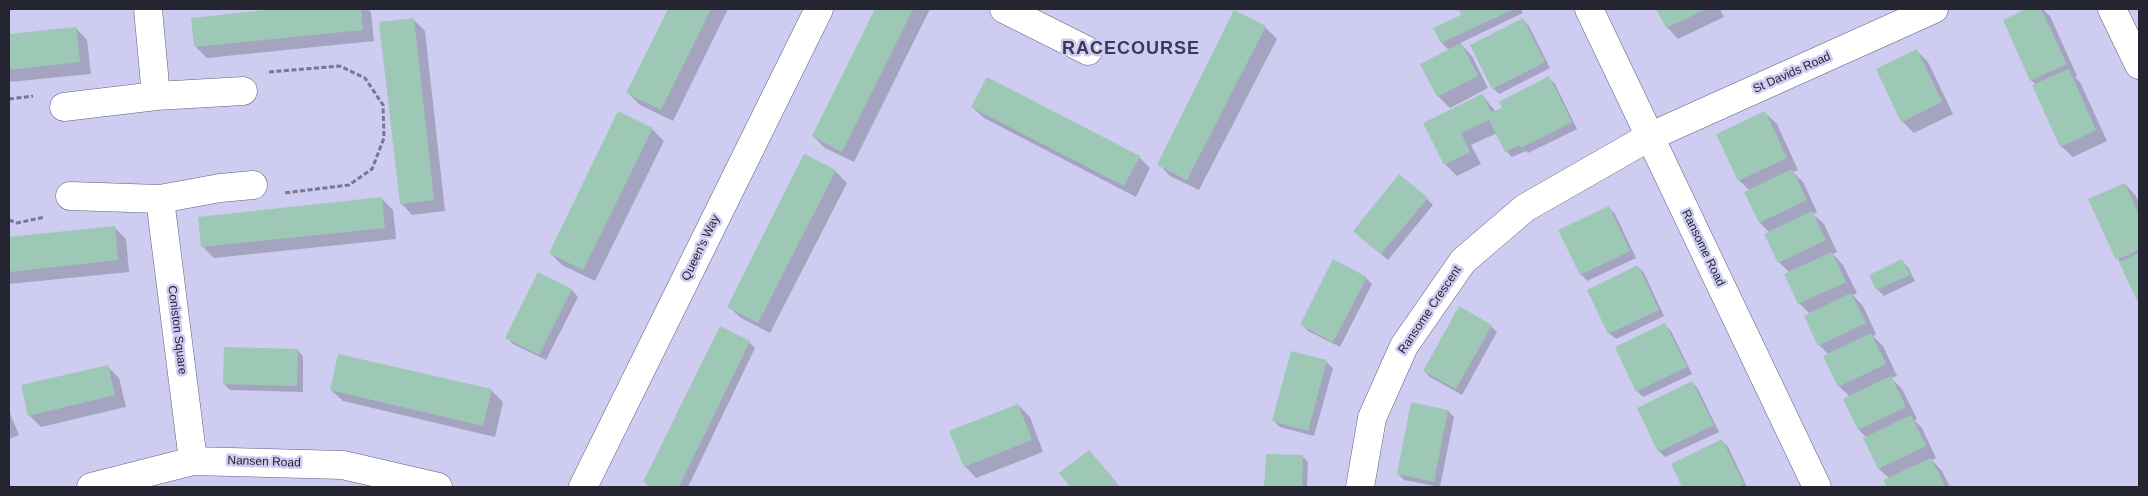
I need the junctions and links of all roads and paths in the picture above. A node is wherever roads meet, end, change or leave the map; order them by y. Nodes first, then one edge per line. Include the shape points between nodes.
1 (148, 9) edge
2 (819, 9) edge
3 (1004, 9) edge
4 (1589, 9) edge
5 (1934, 9) edge
6 (2112, 9) edge
7 (1088, 51) dead end
8 (2139, 65) edge
9 (243, 91) joint
10 (156, 96) junction
11 (64, 107) dead end
12 (1650, 137) junction
13 (253, 185) joint
14 (70, 196) dead end
15 (160, 199) junction
16 (193, 460) junction
17 (91, 487) edge
18 (438, 487) edge
19 (583, 487) edge
20 (1360, 487) edge
21 (1818, 487) edge

1 - 10 street
2 - 19 street, Queen's Way
3 - 7 street
4 - 12 street, Ransome Road
5 - 12 street, St Davids Road
6 - 8 street
9 - 10 street
9 - 13 path via 249,74 340,66 365,78 383,104 384,138 372,169 349,185 258,196
10 - 11 street
12 - 20 street, Ransome Crescent via 1525,208 1463,261 1404,346 1372,418
12 - 21 street, Ransome Road
13 - 15 street
14 - 15 street
15 - 16 street, Coniston Square
16 - 17 street, Nansen Road
16 - 18 street, Nansen Road via 343,464

